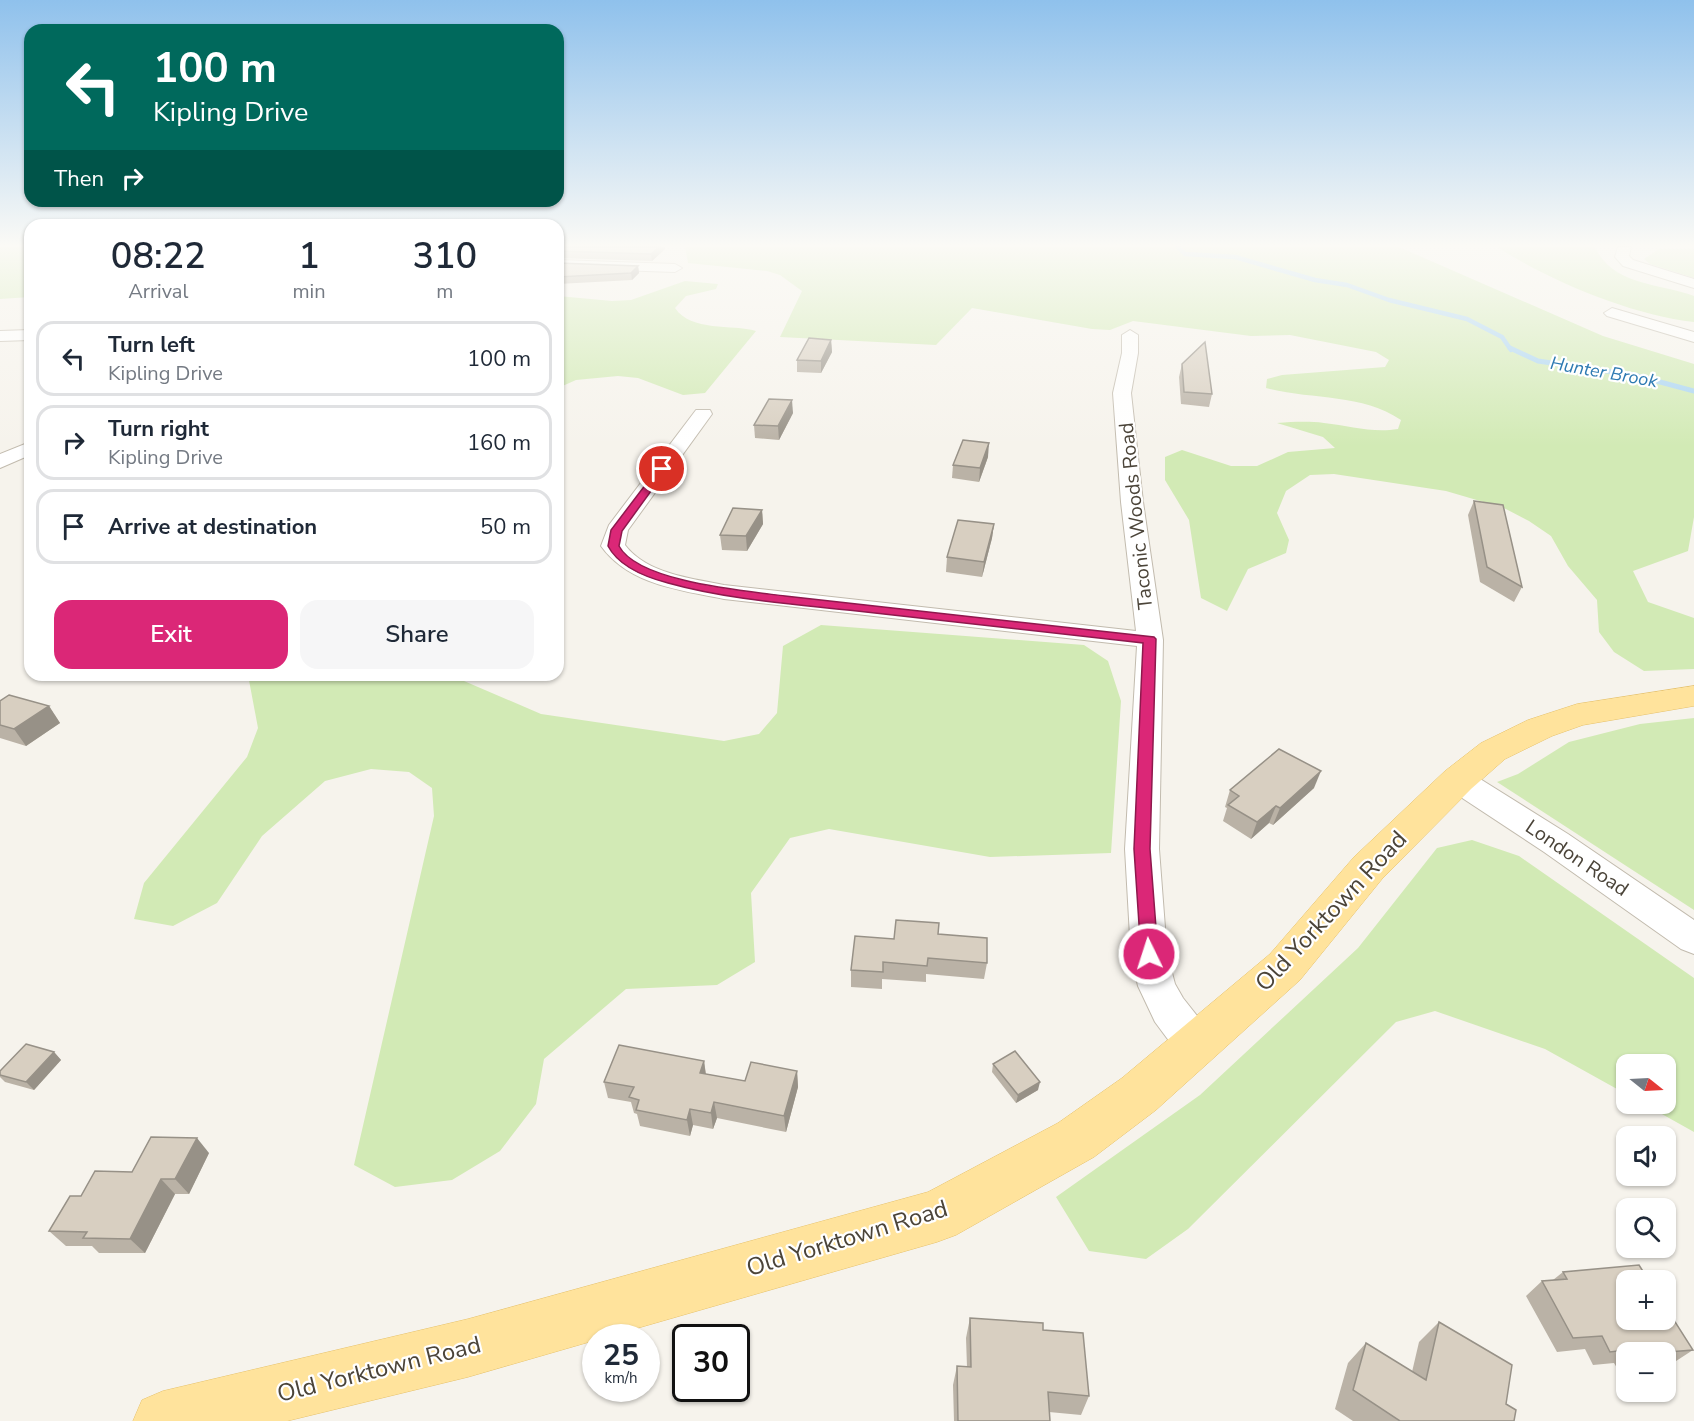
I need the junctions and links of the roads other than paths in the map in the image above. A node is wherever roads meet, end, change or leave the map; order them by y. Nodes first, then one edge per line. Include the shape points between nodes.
1 (1613, 313) edge
2 (24, 335) edge
3 (1130, 335) dead end
4 (0, 336) edge
5 (1694, 338) edge
6 (703, 414) dead end
7 (24, 451) edge
8 (0, 462) edge
9 (1150, 639) junction
10 (1694, 696) edge
11 (1458, 780) junction
12 (1694, 939) edge
13 (1195, 1044) junction
14 (163, 1421) edge

1 - 5 street
2 - 4 street
3 - 9 street, Taconic Woods Road via 1122,393
6 - 9 street via 617,530 613,546 619,556 639,568 670,580 724,592
7 - 8 street
9 - 13 street, Taconic Woods Road via 1142,849 1149,954 1157,986 1169,1010
10 - 11 main road, Old Yorktown Road via 1577,715 1540,728 1493,751
11 - 12 street, London Road
11 - 13 main road, Old Yorktown Road via 1368,868 1285,967
13 - 14 main road, Old Yorktown Road via 1139,1094 1076,1140 937,1216 468,1348

